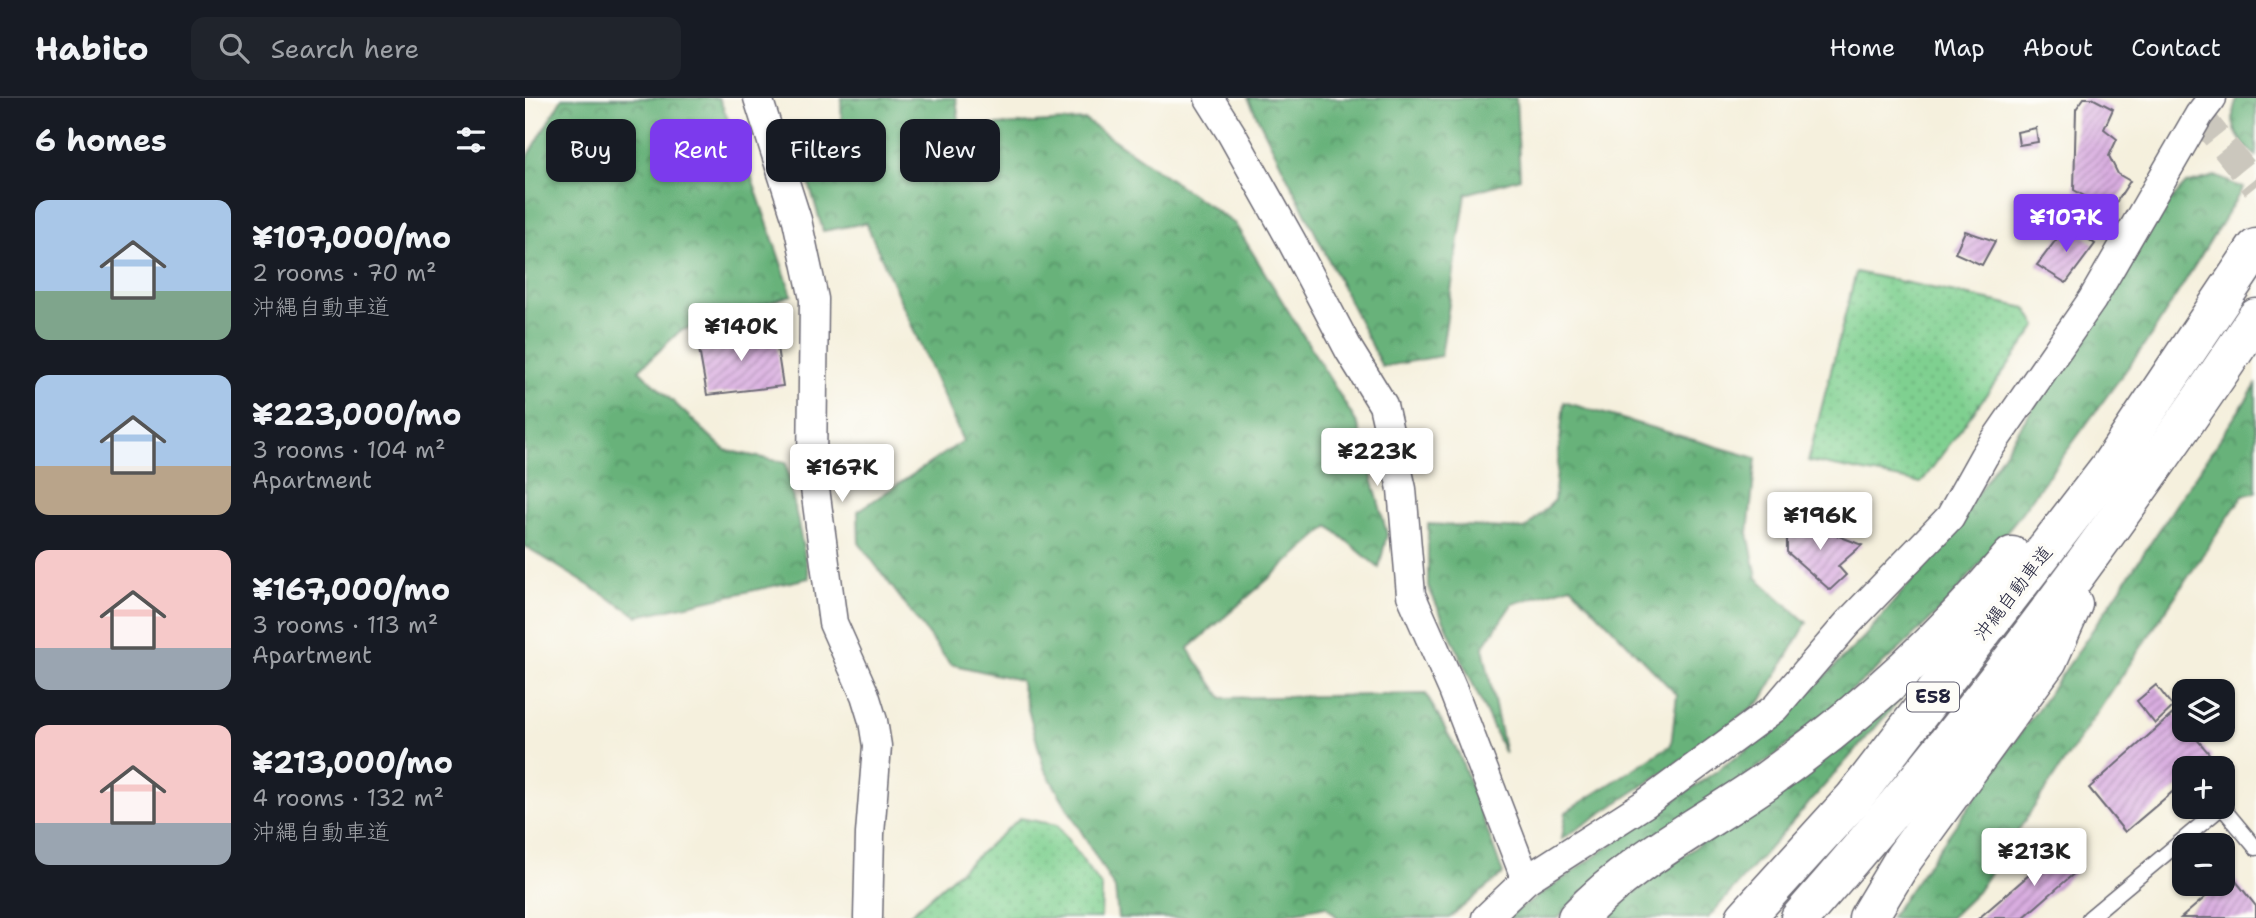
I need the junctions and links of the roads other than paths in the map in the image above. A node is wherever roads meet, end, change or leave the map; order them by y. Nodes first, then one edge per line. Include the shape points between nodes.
1 (758, 98) edge
2 (1209, 98) edge
3 (2212, 98) edge
4 (2256, 248) edge
5 (2256, 318) edge
6 (2110, 466) junction
7 (2102, 542) junction
8 (2256, 848) edge
9 (1526, 880) junction
10 (868, 918) edge
11 (1486, 918) edge
12 (1577, 918) edge
13 (1745, 918) edge
14 (1800, 918) edge
15 (1868, 918) edge
16 (2089, 918) edge

1 - 10 street via 797,220 814,299 813,466 833,623 865,695 877,746
2 - 9 street via 1383,405 1402,489 1411,595
3 - 9 street via 2092,300 1984,457 1950,517 1847,624 1775,708 1646,803
4 - 6 highway, 沖縄自動車道 / E58
5 - 7 highway, 沖縄自動車道 / E58
6 - 12 highway via 2038,525 1928,649 1866,702 1798,758 1668,844
6 - 13 highway, 沖縄自動車道 / E58 via 1854,798
7 - 14 highway, 沖縄自動車道 / E58 via 1881,824
7 - 15 highway via 2048,660 1904,858
8 - 16 lane via 2222,807
9 - 11 street

